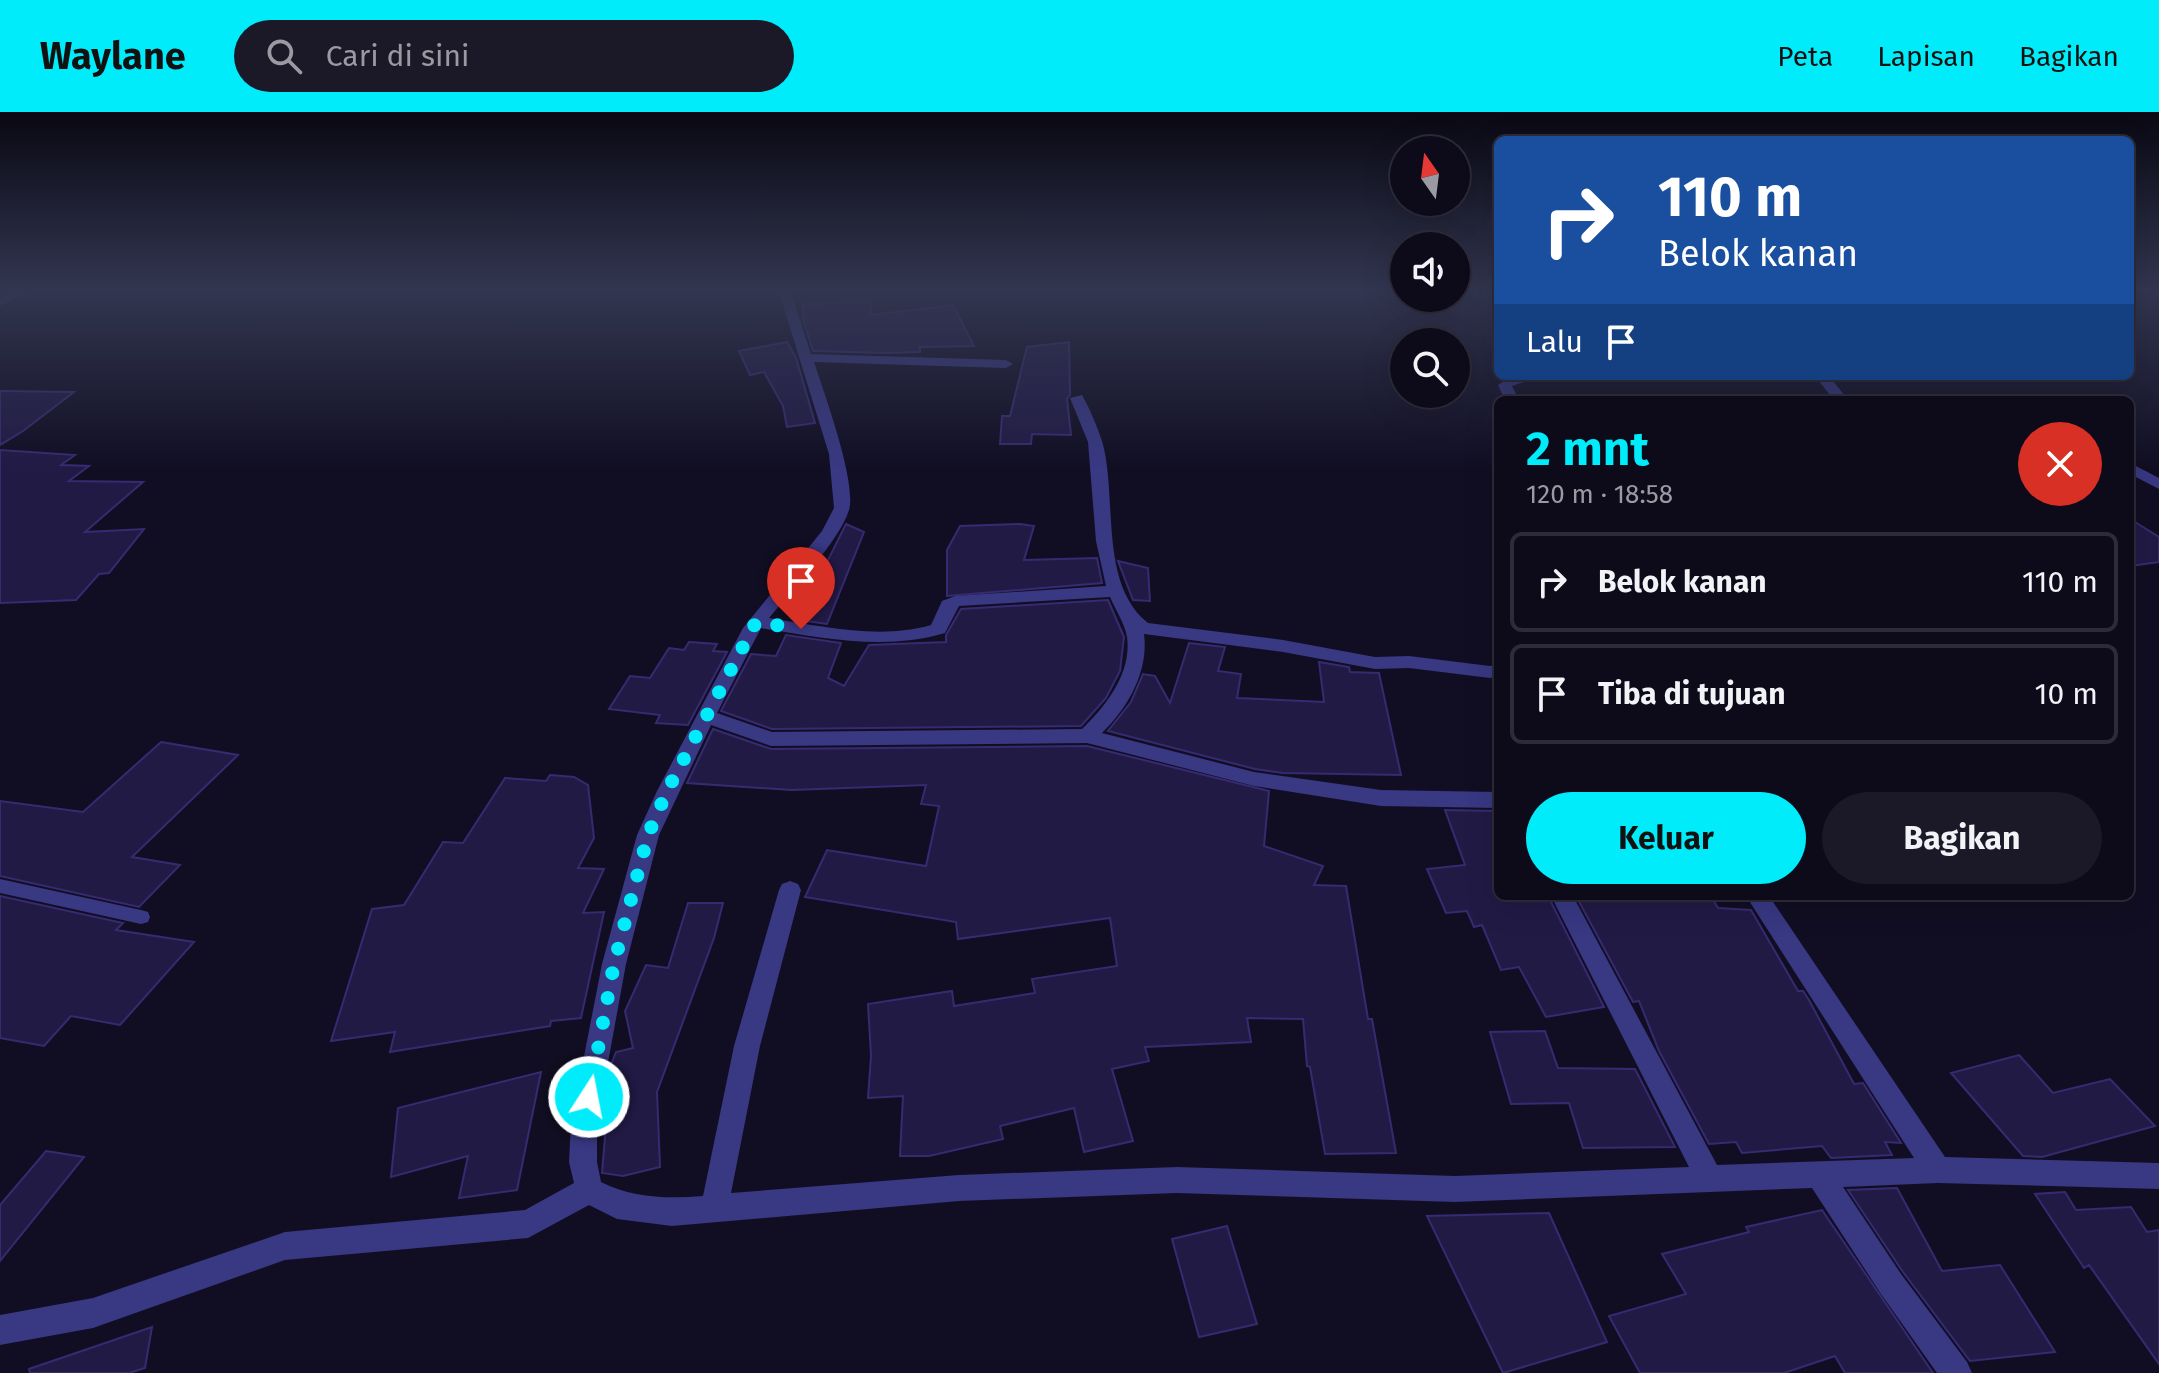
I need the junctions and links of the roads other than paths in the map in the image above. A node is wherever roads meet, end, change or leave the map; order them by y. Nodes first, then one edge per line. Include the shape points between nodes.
1 (804, 351) edge
2 (806, 358) junction
3 (1006, 364) dead end
4 (1512, 380) edge
5 (1825, 380) dead end
6 (1510, 396) edge
7 (1838, 396) edge
8 (1077, 398) dead end
9 (2134, 470) edge
10 (2159, 484) edge
11 (1116, 591) junction
12 (1129, 617) junction
13 (756, 622) junction
14 (1494, 671) edge
15 (707, 717) junction
16 (1087, 736) junction
17 (1494, 800) edge
18 (0, 886) edge
19 (790, 890) dead end
20 (1564, 900) edge
21 (1760, 900) edge
22 (141, 917) dead end
23 (1938, 1170) junction
24 (1818, 1173) junction
25 (2159, 1176) edge
26 (1709, 1178) junction
27 (589, 1190) junction
28 (714, 1208) junction
29 (0, 1330) edge
30 (1956, 1373) edge

1 - 2 street
2 - 3 street
2 - 13 street via 836,454 842,508 829,533
4 - 6 street via 1505,385
5 - 7 street
8 - 11 street via 1095,442 1102,525
9 - 10 street
11 - 12 street
11 - 13 street via 955,601 948,605 939,629 915,635 838,633
12 - 14 street via 1143,628 1351,660
12 - 16 street via 1136,636 1127,684 1113,711
13 - 15 street
15 - 16 street via 771,739
15 - 27 street via 648,835 626,911 584,1123
16 - 17 street via 1254,779 1381,798
18 - 22 lane
19 - 28 street via 747,1046
20 - 26 street
21 - 23 street
23 - 24 street
23 - 25 street
24 - 26 street
24 - 30 street
26 - 28 street via 1455,1189 1177,1180 959,1188
27 - 28 street via 617,1205 672,1212
27 - 29 street via 528,1224 285,1246 93,1313

